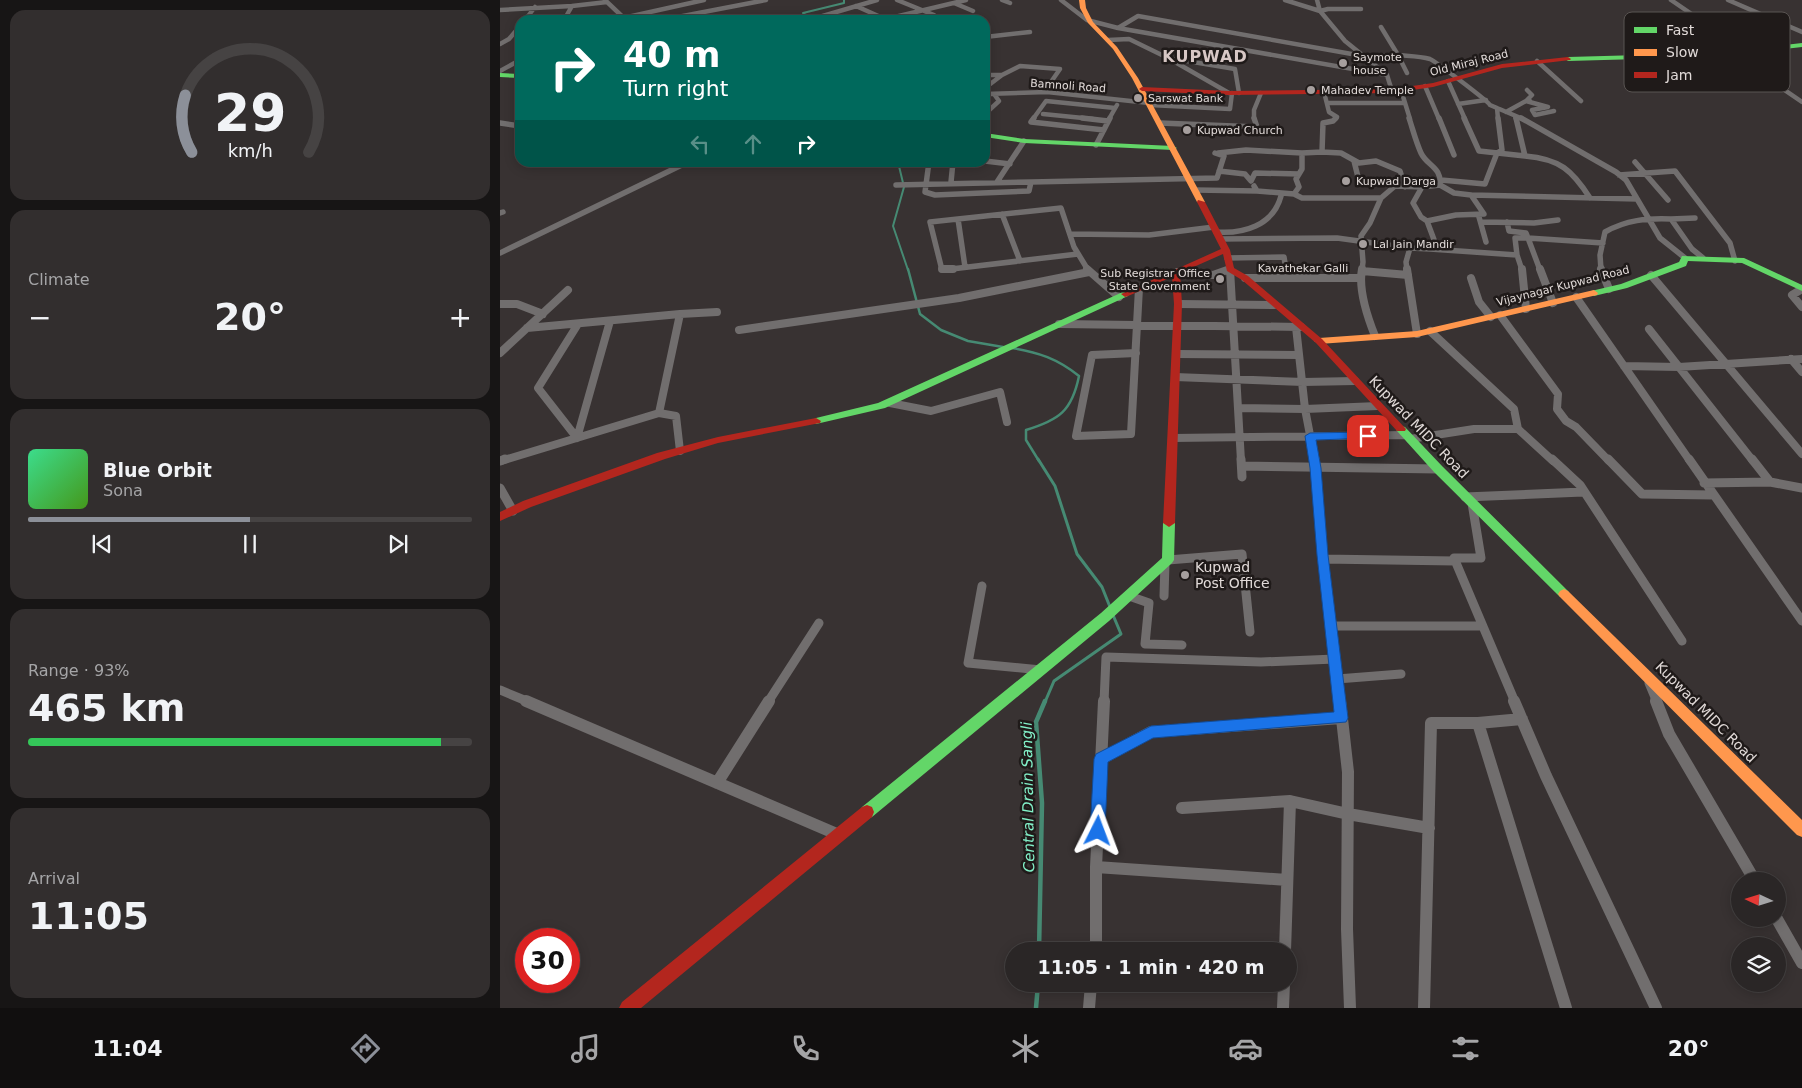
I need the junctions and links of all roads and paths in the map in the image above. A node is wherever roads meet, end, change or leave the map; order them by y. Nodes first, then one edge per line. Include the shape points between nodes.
1 (704, 0) edge
2 (766, 0) edge
3 (877, 0) edge
4 (897, 0) edge
5 (947, 0) edge
6 (966, 0) edge
7 (1002, 0) edge
8 (1061, 0) edge
9 (1082, 0) edge
10 (1285, 0) edge
11 (1317, 0) edge
12 (1671, 0) edge
13 (1728, 0) edge
14 (606, 1) edge
15 (954, 3) junction
16 (1010, 3) dead end
17 (572, 6) junction
18 (856, 6) junction
19 (535, 8) junction
20 (1361, 9) dead end
21 (500, 10) edge
22 (922, 10) junction
23 (973, 11) dead end
24 (1320, 11) junction
25 (1688, 12) edge
26 (1756, 12) edge
27 (829, 14) joint
28 (529, 15) edge
29 (567, 15) edge
30 (621, 15) edge
31 (638, 15) edge
32 (688, 15) edge
33 (826, 15) edge
34 (873, 15) edge
35 (902, 15) edge
36 (934, 15) dead end
37 (1087, 20) junction
38 (1381, 27) dead end
39 (1790, 27) edge
40 (1118, 28) junction
41 (515, 32) edge
42 (1030, 32) dead end
43 (1802, 32) edge
44 (990, 36) edge
45 (515, 37) edge
46 (510, 38) junction
47 (1108, 40) junction
48 (500, 44) edge
49 (1398, 55) junction
50 (1363, 56) junction
51 (1624, 57) edge
52 (1168, 58) junction
53 (1537, 61) junction
54 (1236, 62) dead end
55 (515, 63) edge
56 (1235, 69) junction
57 (500, 73) edge
58 (990, 74) edge
59 (1407, 74) dead end
60 (515, 75) edge
61 (1002, 75) junction
62 (1387, 75) junction
63 (1452, 80) junction
64 (990, 84) edge
65 (1425, 86) junction
66 (1142, 88) junction
67 (1396, 90) junction
68 (1527, 90) dead end
69 (1232, 91) junction
70 (1044, 92) junction
71 (1788, 92) edge
72 (1261, 93) junction
73 (990, 94) edge
74 (994, 94) junction
75 (1325, 97) junction
76 (1119, 100) junction
77 (1487, 100) junction
78 (1526, 101) junction
79 (1540, 101) dead end
80 (1581, 101) dead end
81 (1802, 102) edge
82 (1405, 103) junction
83 (1150, 104) junction
84 (1458, 104) junction
85 (1115, 108) junction
86 (1497, 108) junction
87 (990, 109) edge
88 (1532, 110) junction
89 (1554, 111) dead end
90 (1506, 112) junction
91 (1043, 114) dead end
92 (1515, 116) junction
93 (1108, 121) junction
94 (500, 123) edge
95 (1160, 123) junction
96 (515, 125) edge
97 (1104, 130) junction
98 (990, 136) edge
99 (1024, 142) junction
100 (1096, 145) junction
101 (1173, 148) junction
102 (1322, 152) junction
103 (1302, 153) junction
104 (1497, 153) junction
105 (1454, 155) dead end
106 (1525, 156) junction
107 (1354, 161) junction
108 (990, 162) edge
109 (1635, 162) dead end
110 (1010, 164) junction
111 (678, 167) edge
112 (928, 167) edge
113 (952, 167) edge
114 (1219, 170) junction
115 (1644, 172) junction
116 (1299, 174) junction
117 (1619, 175) junction
118 (1358, 177) dead end
119 (951, 182) junction
120 (997, 182) junction
121 (1031, 182) junction
122 (1251, 182) junction
123 (1440, 182) junction
124 (926, 183) junction
125 (896, 185) dead end
126 (1192, 185) junction
127 (1405, 187) junction
128 (1422, 187) junction
129 (1257, 191) junction
130 (1294, 194) junction
131 (1471, 194) junction
132 (1281, 196) junction
133 (1381, 198) junction
134 (1590, 198) junction
135 (1637, 199) junction
136 (1668, 200) dead end
137 (1002, 214) junction
138 (1479, 214) junction
139 (1648, 218) junction
140 (1696, 218) dead end
141 (958, 219) junction
142 (1671, 219) junction
143 (1427, 220) junction
144 (1558, 220) dead end
145 (1481, 222) junction
146 (1508, 222) junction
147 (1217, 233) junction
148 (1070, 234) junction
149 (1282, 238) junction
150 (1528, 238) junction
151 (1362, 242) junction
152 (1486, 242) dead end
153 (1603, 242) junction
154 (1410, 248) junction
155 (1430, 248) junction
156 (500, 253) edge
157 (1078, 254) junction
158 (1517, 255) junction
159 (1284, 257) junction
160 (1684, 258) junction
161 (1704, 258) junction
162 (1228, 259) junction
163 (1735, 260) junction
164 (1020, 261) junction
165 (965, 267) junction
166 (1090, 272) junction
167 (1176, 272) junction
168 (1361, 275) junction
169 (1408, 275) junction
170 (1652, 275) junction
171 (1245, 278) junction
172 (1286, 278) junction
173 (1471, 278) dead end
174 (1138, 288) junction
175 (1802, 288) edge
176 (568, 290) dead end
177 (1608, 290) junction
178 (1119, 297) junction
179 (1576, 297) junction
180 (1553, 303) junction
181 (500, 304) edge
182 (1178, 304) junction
183 (1274, 305) junction
184 (1232, 306) junction
185 (1802, 307) edge
186 (1526, 309) junction
187 (717, 312) dead end
188 (542, 314) junction
189 (680, 314) junction
190 (1496, 316) junction
191 (610, 321) junction
192 (578, 324) junction
193 (1059, 324) junction
194 (1138, 326) junction
195 (1177, 326) junction
196 (1233, 327) junction
197 (1299, 327) junction
198 (527, 328) junction
199 (1649, 328) dead end
200 (739, 330) dead end
201 (1430, 331) junction
202 (1417, 334) junction
203 (1375, 336) junction
204 (1319, 341) junction
205 (500, 353) edge
206 (1136, 353) junction
207 (1176, 354) junction
208 (1235, 354) junction
209 (1299, 355) junction
210 (1791, 359) junction
211 (1802, 359) edge
212 (1726, 364) junction
213 (1624, 366) junction
214 (1680, 367) junction
215 (1802, 372) edge
216 (1175, 377) junction
217 (1236, 380) junction
218 (1355, 381) junction
219 (1302, 382) junction
220 (890, 403) junction
221 (1378, 406) junction
222 (1238, 408) junction
223 (1305, 409) junction
224 (659, 413) junction
225 (1007, 422) dead end
226 (1518, 429) junction
227 (1310, 436) junction
228 (1240, 437) junction
229 (1408, 437) junction
230 (577, 438) junction
231 (1173, 438) junction
232 (680, 451) junction
233 (1802, 454) edge
234 (500, 461) edge
235 (1242, 466) junction
236 (1316, 468) junction
237 (1438, 469) junction
238 (1242, 477) dead end
239 (1770, 482) junction
240 (1704, 483) junction
241 (500, 488) edge
242 (1802, 488) edge
243 (1583, 492) junction
244 (1713, 495) junction
245 (1468, 500) junction
246 (513, 511) junction
247 (500, 517) edge
248 (1323, 559) junction
249 (1455, 560) junction
250 (1166, 562) junction
251 (982, 586) dead end
252 (1129, 596) junction
253 (1164, 596) dead end
254 (1802, 622) edge
255 (820, 623) dead end
256 (1331, 626) junction
257 (1482, 626) junction
258 (1250, 632) dead end
259 (1682, 641) dead end
260 (1182, 645) dead end
261 (1335, 659) junction
262 (1041, 670) junction
263 (1401, 674) dead end
264 (1645, 674) junction
265 (1337, 679) junction
266 (500, 690) edge
267 (1341, 718) junction
268 (1522, 719) junction
269 (1478, 722) junction
270 (1101, 759) junction
271 (717, 783) junction
272 (1290, 801) junction
273 (1182, 808) dead end
274 (1348, 814) junction
275 (1429, 828) junction
276 (1802, 830) edge
277 (839, 835) junction
278 (1096, 867) junction
279 (1750, 872) edge
280 (1288, 880) junction
281 (1781, 928) edge
282 (1096, 942) edge
283 (1285, 942) edge
284 (1802, 962) edge
285 (1091, 992) edge
286 (1284, 992) edge
287 (628, 1008) edge
288 (1090, 1008) edge
289 (1283, 1008) edge
290 (1350, 1008) edge
291 (1424, 1008) edge
292 (1566, 1008) edge
293 (1656, 1008) edge

1 - 31 street via 669,5
2 - 32 street
3 - 18 street
4 - 22 street
5 - 15 street
6 - 15 street
7 - 16 street
8 - 37 street
9 - 37 main road
10 - 24 street
11 - 24 street
12 - 25 street
13 - 26 street
14 - 17 street
14 - 30 street
15 - 22 street
15 - 23 street
17 - 19 street
17 - 29 street
18 - 27 street
18 - 34 street
19 - 21 street
19 - 28 street
20 - 24 street
22 - 35 street
22 - 36 street
24 - 50 street via 1345,41
27 - 33 street
37 - 40 street
37 - 47 main road
38 - 49 street
39 - 43 street
40 - 50 street via 1138,16
40 - 62 street
41 - 46 street
42 - 44 street
45 - 46 street
46 - 48 street
47 - 52 street via 1129,39
47 - 66 main road
49 - 50 street
49 - 59 street
49 - 63 street via 1431,59
50 - 62 street
51 - 53 main road, Old Miraj Road
52 - 56 street
52 - 69 street
53 - 63 main road, Old Miraj Road via 1502,66
53 - 80 street
54 - 56 street
55 - 57 street
56 - 69 street
57 - 60 main road
58 - 61 street
61 - 64 street
61 - 70 street via 1020,66 1060,69
62 - 67 street
63 - 65 main road, Old Miraj Road
63 - 77 street
63 - 84 street
65 - 67 main road, Old Miraj Road
65 - 105 street
66 - 69 main road, Old Miraj Road
66 - 83 main road
67 - 75 main road, Old Miraj Road
67 - 82 street
68 - 78 street via 1532,96
69 - 72 main road, Old Miraj Road
69 - 83 street, Bamnoli Road via 1230,108
70 - 74 street, Bamnoli Road
70 - 76 street, Bamnoli Road
71 - 81 street
72 - 75 main road, Old Miraj Road
72 - 95 street via 1254,107 1253,120 1257,127
73 - 74 street, Bamnoli Road
74 - 87 street via 999,101
75 - 82 street
75 - 102 street via 1329,112 1337,117 1323,123
76 - 83 street, Bamnoli Road
76 - 85 street
77 - 84 street
77 - 86 street
78 - 79 street
78 - 88 street
78 - 88 street via 1548,107
78 - 90 street
82 - 123 street via 1422,156 1436,166
83 - 95 main road
84 - 104 street via 1479,150
85 - 93 street
85 - 97 street via 1046,101 1031,122
86 - 90 street
86 - 104 street via 1502,150
88 - 89 street via 1535,115
90 - 92 street
91 - 93 street
92 - 106 street
92 - 117 street
93 - 97 street
94 - 96 street
95 - 101 main road
97 - 100 street
98 - 99 main road
99 - 100 main road
99 - 110 street
100 - 101 main road
101 - 126 main road
102 - 103 street
102 - 107 street via 1341,153
103 - 114 street via 1246,150 1215,154 1224,156
103 - 116 street
104 - 106 street
104 - 123 street via 1485,184
106 - 134 street via 1543,157 1570,169
107 - 118 street
107 - 127 street via 1376,162 1400,171
108 - 110 street
109 - 115 street
110 - 120 street
111 - 156 street
112 - 124 street
113 - 119 street
114 - 122 street via 1245,174
114 - 126 street via 1217,178
115 - 117 street
115 - 136 street
115 - 163 street via 1675,171 1730,243
116 - 122 street via 1255,174
116 - 130 street via 1296,180 1299,187
117 - 135 street via 1626,180
119 - 120 street
119 - 124 street
120 - 121 street
121 - 124 street via 1029,191 935,195 925,192
121 - 126 street
122 - 129 street
123 - 128 street
123 - 131 street via 1454,193
124 - 125 street
126 - 129 street
126 - 147 main road
127 - 128 street
127 - 133 street via 1395,186
128 - 143 street via 1413,203 1421,218
129 - 132 street via 1270,191
130 - 132 street
130 - 133 street via 1302,198
131 - 134 street
131 - 138 street via 1484,214
132 - 147 street via 1279,206 1256,228 1238,234
133 - 151 street
134 - 135 street
135 - 139 street
137 - 141 street
137 - 148 street via 1061,208
137 - 164 street
138 - 143 street
138 - 145 street
139 - 142 street
139 - 153 street via 1617,224 1605,232
139 - 160 street via 1660,238
140 - 142 street
141 - 165 street
141 - 165 street via 930,222 942,270
142 - 161 street via 1692,249
143 - 155 street via 1436,244
144 - 146 street
145 - 146 street
145 - 152 street
146 - 150 street via 1509,231 1526,234
147 - 148 street
147 - 149 street
147 - 162 main road
148 - 157 street
149 - 151 street via 1337,238
149 - 159 street
150 - 153 street
150 - 158 street via 1515,238
150 - 180 street
151 - 154 street
151 - 168 street
153 - 177 street via 1599,260
154 - 155 street
154 - 169 street via 1406,262
155 - 158 street
157 - 164 street
157 - 166 street
158 - 186 street via 1524,274
159 - 162 street
159 - 172 street
160 - 161 main road
160 - 170 main road, Vijaynagar Kupwad Road via 1683,264
161 - 163 main road
162 - 167 main road
162 - 167 street via 1213,275
162 - 171 main road, Kupwad MIDC Road
162 - 184 street
163 - 175 main road via 1744,261
164 - 165 street
166 - 178 street
166 - 200 street via 917,306
167 - 174 main road
167 - 182 main road
168 - 169 street, Kavathekar Galli
168 - 172 street, Kavathekar Galli
168 - 203 street via 1368,319
169 - 202 street
170 - 177 main road, Vijaynagar Kupwad Road
170 - 212 street
171 - 172 street, Kavathekar Galli
171 - 183 main road, Kupwad MIDC Road
173 - 190 street via 1479,302
174 - 178 main road
174 - 194 street
175 - 185 street via 1792,295
176 - 188 street
177 - 179 main road, Vijaynagar Kupwad Road
178 - 193 main road
179 - 180 main road, Vijaynagar Kupwad Road
179 - 213 street
180 - 186 main road, Vijaynagar Kupwad Road
181 - 188 street via 517,304
182 - 184 street
182 - 195 main road
183 - 184 street
183 - 197 main road, Kupwad MIDC Road
184 - 196 street
186 - 190 main road, Vijaynagar Kupwad Road
187 - 189 street
188 - 198 street
189 - 191 street
189 - 224 street
190 - 201 main road, Vijaynagar Kupwad Road
190 - 244 street via 1558,394 1557,410 1566,421 1576,427 1642,494
191 - 192 street
191 - 230 street
192 - 198 street
192 - 230 street via 538,388
193 - 194 street
193 - 220 main road
194 - 195 street
194 - 206 street
195 - 196 street
195 - 207 main road
196 - 197 street
196 - 208 street
197 - 204 main road, Kupwad MIDC Road
197 - 209 street
198 - 205 street
199 - 214 street
201 - 202 main road, Vijaynagar Kupwad Road
201 - 226 street via 1514,409
202 - 203 main road, Vijaynagar Kupwad Road
203 - 204 main road, Vijaynagar Kupwad Road
204 - 218 main road, Kupwad MIDC Road
206 - 206 street via 1131,434 1076,436 1092,355
207 - 208 street
207 - 216 main road
208 - 209 street
208 - 217 street
209 - 219 street
210 - 211 street
210 - 212 street
210 - 215 street
212 - 214 street
212 - 233 street
213 - 214 street
213 - 240 street
214 - 239 street
216 - 217 street
216 - 231 main road
217 - 219 street
217 - 222 street
218 - 219 street
218 - 221 main road, Kupwad MIDC Road
219 - 223 street
220 - 225 street via 931,411 1000,392
220 - 232 main road
221 - 223 street
221 - 229 main road, Kupwad MIDC Road
222 - 223 street
222 - 228 street
223 - 227 street
224 - 230 street
224 - 232 street via 676,416
226 - 229 street via 1474,429
226 - 243 street via 1580,485
227 - 228 street
227 - 229 street
227 - 236 street
228 - 231 street
228 - 235 street
229 - 237 main road, Kupwad MIDC Road
230 - 234 street
231 - 250 main road
232 - 246 main road
235 - 236 street
235 - 238 street
236 - 237 street
236 - 248 street
237 - 245 main road, Kupwad MIDC Road
239 - 240 street
239 - 242 street
240 - 244 street
241 - 246 street
243 - 245 street
243 - 259 street
244 - 254 street
245 - 249 street via 1481,558
245 - 264 main road, Kupwad MIDC Road
246 - 247 main road
248 - 249 street
248 - 256 street
249 - 257 street
250 - 252 main road
250 - 253 street
250 - 258 street via 1242,554
251 - 262 street via 968,663
252 - 260 street via 1149,603 1145,644
252 - 262 main road
255 - 271 street
256 - 257 street
256 - 261 street
257 - 268 street
261 - 265 street
261 - 270 street via 1261,662 1106,657
262 - 277 main road
263 - 265 street
264 - 276 main road, Kupwad MIDC Road
264 - 279 street via 1669,734
265 - 267 street
266 - 271 street
267 - 270 street via 1151,732
267 - 274 street via 1348,772
268 - 269 street
268 - 293 street
269 - 275 street via 1431,723
269 - 292 street
270 - 278 street
271 - 277 street
272 - 273 street
272 - 274 street
272 - 280 street
274 - 275 street
274 - 290 street
275 - 291 street
277 - 287 main road
278 - 280 street
278 - 282 street
280 - 283 street
281 - 284 street
285 - 288 street
286 - 289 street

